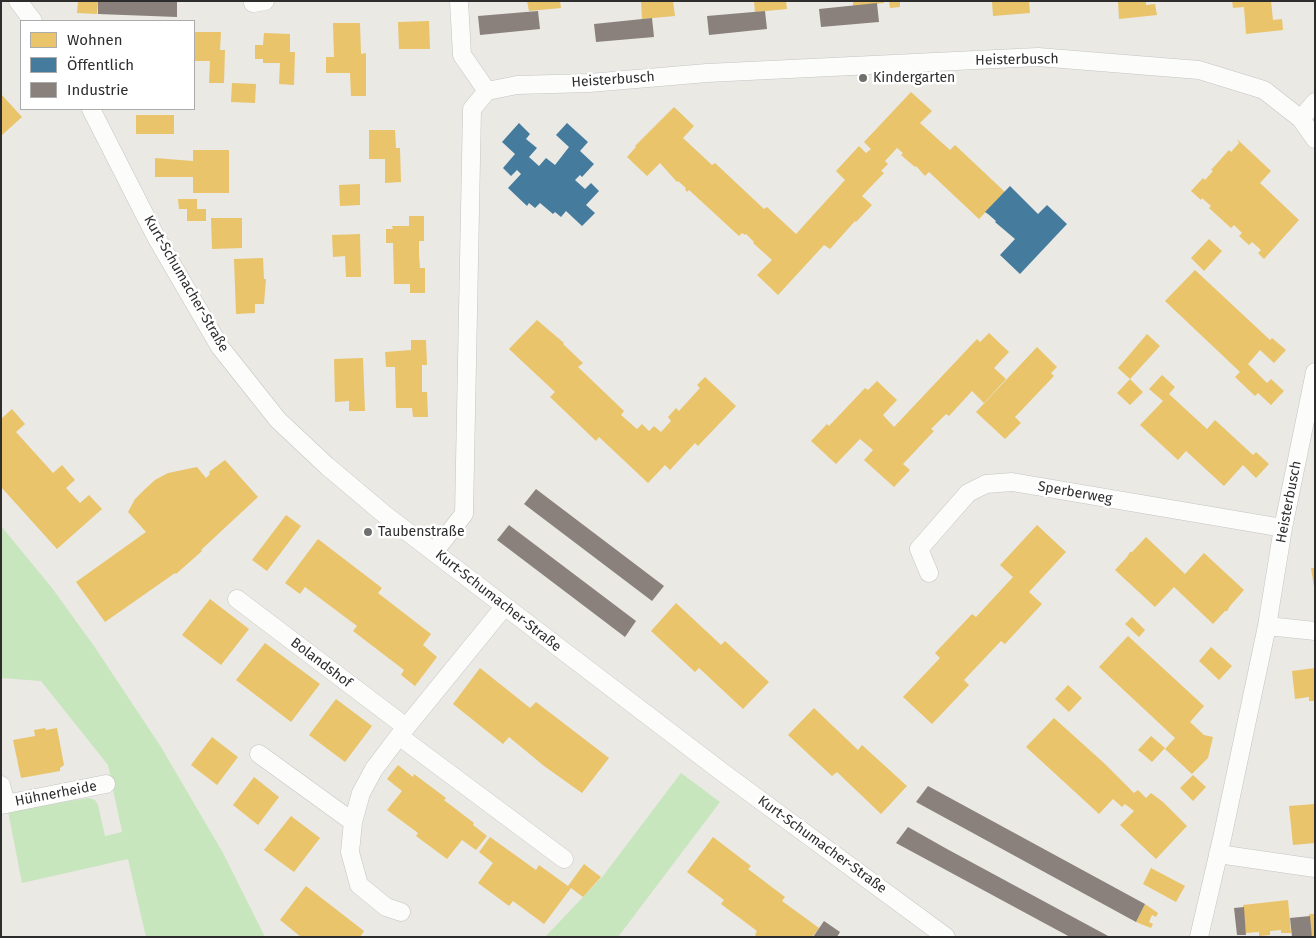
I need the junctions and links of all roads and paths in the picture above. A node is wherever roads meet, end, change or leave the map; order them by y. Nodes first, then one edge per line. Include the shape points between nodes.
1 (18, 1) edge
2 (460, 1) edge
3 (32, 20) edge
4 (487, 91) junction
5 (1315, 102) edge
6 (92, 110) edge
7 (1301, 119) junction
8 (1315, 139) edge
9 (1314, 376) edge
10 (1283, 528) junction
11 (434, 552) junction
12 (929, 573) dead end
13 (237, 599) dead end
14 (504, 607) junction
15 (1267, 626) junction
16 (1315, 631) edge
17 (403, 732) junction
18 (259, 754) dead end
19 (106, 784) dead end
20 (1, 785) edge
21 (4, 804) edge
22 (354, 822) junction
23 (1218, 854) junction
24 (564, 859) dead end
25 (1315, 868) edge
26 (401, 912) dead end
27 (946, 937) edge
28 (1199, 937) edge

1 - 3 street
2 - 4 street via 462,55
4 - 7 street, Heisterbusch via 517,85 588,83 706,73 1038,57 1199,70 1264,90
4 - 11 street via 472,109 464,514
5 - 7 street
6 - 11 street, Kurt-Schumacher-Straße via 156,237 220,347 278,420 376,508
7 - 8 street, Heisterbusch
9 - 10 street, Heisterbusch
10 - 12 street, Sperberweg via 1012,482 986,484 968,493 919,549
10 - 15 street, Heisterbusch
11 - 14 street, Kurt-Schumacher-Straße
13 - 17 street, Bolandshof
14 - 17 street
14 - 27 street, Kurt-Schumacher-Straße
15 - 16 street
15 - 23 street, Heisterbusch
17 - 22 street via 374,769 361,793
17 - 24 street, Bolandshof
18 - 22 street
19 - 21 street, Hühnerheide
20 - 21 street, Hühnerheide
22 - 26 street via 350,852 359,885 386,907
23 - 25 street
23 - 28 street, Heisterbusch

